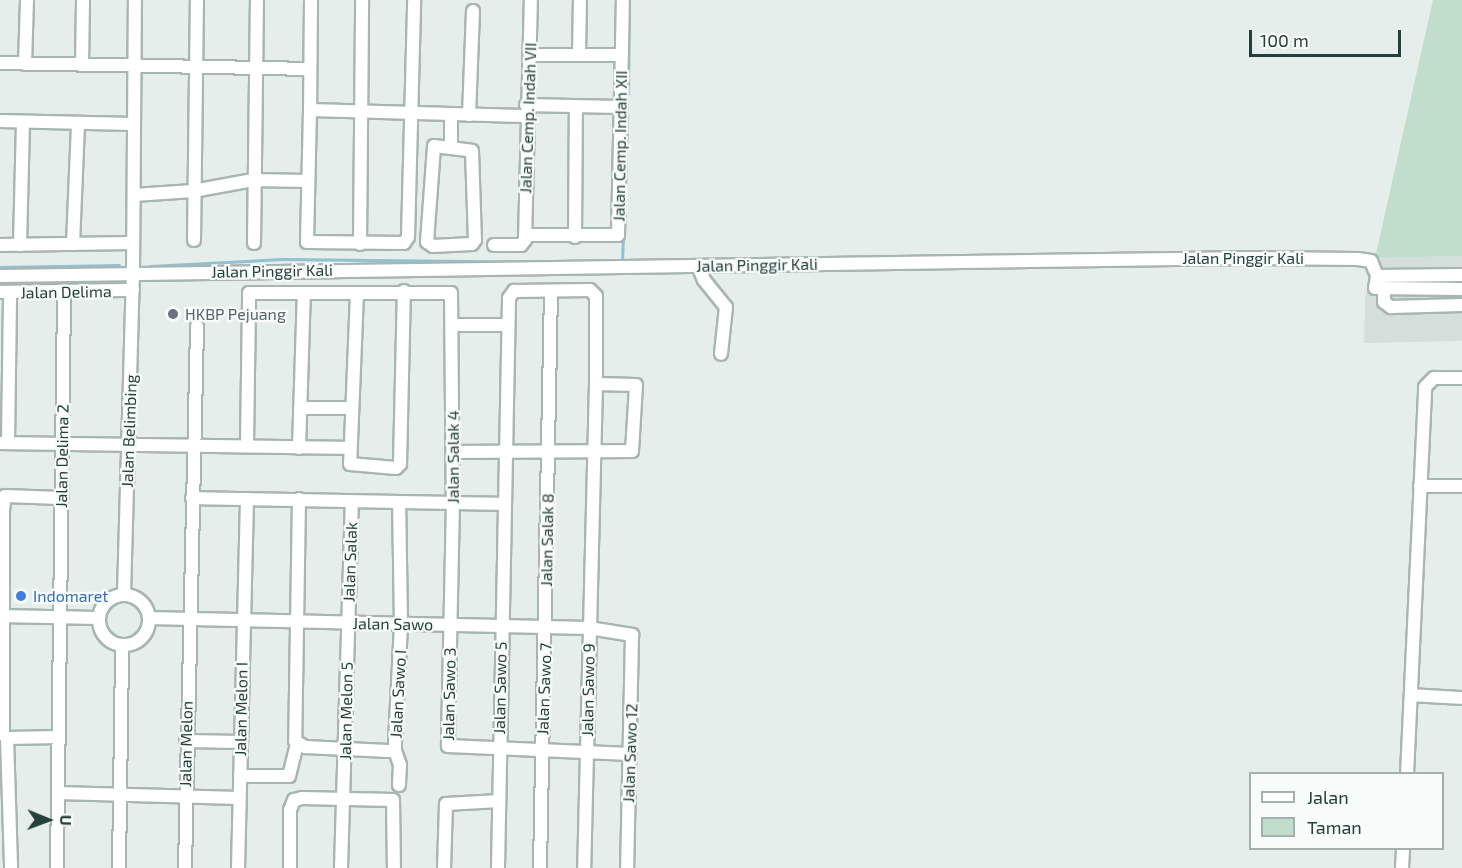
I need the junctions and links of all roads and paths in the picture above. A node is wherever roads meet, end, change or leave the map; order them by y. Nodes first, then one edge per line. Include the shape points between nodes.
1 (27, 0) edge
2 (82, 0) edge
3 (135, 0) edge
4 (197, 0) edge
5 (257, 0) edge
6 (311, 0) edge
7 (362, 0) edge
8 (414, 0) edge
9 (531, 0) edge
10 (580, 0) edge
11 (623, 0) edge
12 (473, 11) dead end
13 (530, 55) junction
14 (579, 55) junction
15 (622, 55) junction
16 (0, 63) edge
17 (26, 64) junction
18 (82, 64) junction
19 (135, 65) junction
20 (195, 66) junction
21 (256, 67) junction
22 (310, 69) junction
23 (576, 106) junction
24 (620, 107) junction
25 (310, 110) junction
26 (526, 111) junction
27 (361, 113) junction
28 (411, 114) junction
29 (451, 114) junction
30 (469, 115) junction
31 (0, 121) edge
32 (23, 122) junction
33 (78, 123) junction
34 (134, 124) junction
35 (452, 147) junction
36 (253, 180) junction
37 (307, 181) junction
38 (193, 191) junction
39 (134, 195) junction
40 (525, 236) junction
41 (575, 237) junction
42 (194, 240) dead end
43 (254, 243) dead end
44 (0, 244) edge
45 (73, 244) junction
46 (360, 244) junction
47 (20, 245) junction
48 (494, 245) dead end
49 (133, 259) junction
50 (698, 266) junction
51 (1375, 271) dead end
52 (1462, 274) edge
53 (0, 276) edge
54 (1462, 289) edge
55 (133, 290) junction
56 (404, 291) junction
57 (1384, 291) junction
58 (5, 292) edge
59 (551, 292) junction
60 (304, 293) junction
61 (357, 293) junction
62 (64, 294) junction
63 (1462, 305) edge
64 (454, 325) junction
65 (506, 325) junction
66 (197, 326) dead end
67 (721, 354) dead end
68 (1462, 378) edge
69 (596, 384) junction
70 (300, 408) junction
71 (351, 408) junction
72 (4, 442) edge
73 (62, 442) junction
74 (128, 443) junction
75 (193, 445) junction
76 (247, 445) junction
77 (299, 448) junction
78 (349, 448) junction
79 (453, 452) junction
80 (504, 452) junction
81 (548, 453) junction
82 (593, 453) junction
83 (1420, 486) junction
84 (1462, 486) edge
85 (2, 496) edge
86 (61, 498) junction
87 (192, 498) junction
88 (247, 499) junction
89 (299, 499) junction
90 (352, 502) junction
91 (399, 503) junction
92 (453, 504) junction
93 (502, 504) junction
94 (124, 594) junction
95 (2, 616) edge
96 (60, 617) junction
97 (98, 618) junction
98 (149, 618) junction
99 (188, 619) junction
100 (244, 620) junction
101 (296, 622) junction
102 (348, 623) junction
103 (401, 624) junction
104 (450, 625) junction
105 (501, 626) junction
106 (546, 627) junction
107 (589, 628) junction
108 (633, 639) joint
109 (122, 646) junction
110 (1411, 695) junction
111 (1462, 698) edge
112 (58, 737) junction
113 (8, 738) junction
114 (186, 741) junction
115 (241, 742) junction
116 (297, 743) junction
117 (346, 749) junction
118 (499, 750) junction
119 (395, 751) junction
120 (542, 752) junction
121 (587, 753) junction
122 (630, 754) junction
123 (1407, 772) edge
124 (240, 776) junction
125 (399, 785) dead end
126 (120, 792) junction
127 (58, 793) junction
128 (185, 794) junction
129 (239, 798) junction
130 (343, 799) junction
131 (498, 801) junction
132 (1403, 850) edge
133 (11, 868) edge
134 (57, 868) edge
135 (119, 868) edge
136 (185, 868) edge
137 (238, 868) edge
138 (290, 868) edge
139 (341, 868) edge
140 (394, 868) edge
141 (444, 868) edge
142 (498, 868) edge
143 (540, 868) edge
144 (584, 868) edge
145 (627, 868) edge
146 (1402, 868) edge

1 - 17 street
2 - 18 street
3 - 19 street, Jalan Belimbing
4 - 20 street
5 - 21 street
6 - 22 street
7 - 27 street
8 - 28 street
9 - 13 street, Jalan Cemp. Indah VII
10 - 14 street
11 - 15 street, Jalan Cemp. Indah XII
12 - 30 street
13 - 14 street
13 - 26 street, Jalan Cemp. Indah VII
14 - 15 street
15 - 24 street, Jalan Cemp. Indah XII
16 - 17 street
17 - 18 street
18 - 19 street
19 - 20 street
19 - 34 street, Jalan Belimbing
20 - 21 street
20 - 38 street
21 - 22 street
21 - 36 street
22 - 25 street
23 - 24 street
23 - 26 street
23 - 41 street
24 - 41 street, Jalan Cemp. Indah XII via 618,235
25 - 27 street
25 - 37 street
26 - 30 street
26 - 40 street, Jalan Cemp. Indah VII
27 - 28 street
27 - 46 street
28 - 29 street
28 - 46 street via 407,240 402,244
29 - 30 street
29 - 35 street
31 - 32 street
32 - 33 street
32 - 47 street
33 - 34 street
33 - 45 street
34 - 39 street, Jalan Belimbing
35 - 35 street via 432,148 427,239 433,246 475,242 472,151
36 - 37 street
36 - 38 street
36 - 43 street
37 - 46 street via 308,242
38 - 39 street
38 - 42 street
39 - 49 street, Jalan Belimbing
40 - 41 street, Jalan Cemp. Indah XII
40 - 48 street via 521,245
44 - 47 street
45 - 47 street
45 - 49 street
49 - 50 street, Jalan Pinggir Kali
49 - 53 street
49 - 55 street, Jalan Belimbing
50 - 51 street, Jalan Pinggir Kali via 1347,258 1371,261
50 - 67 street via 726,307
52 - 57 street via 1376,277 1375,288
54 - 57 street
55 - 62 street, Jalan Delima
55 - 74 street, Jalan Belimbing
56 - 61 street
56 - 64 street, Jalan Salak 4 via 449,292
56 - 78 street via 399,465 351,466
57 - 63 street via 1384,302 1391,307
58 - 62 street, Jalan Delima
58 - 72 street
59 - 65 street, Jalan Sawo 5 via 511,293
59 - 69 street, Jalan Sawo 9 via 595,292
59 - 81 street, Jalan Salak 8
60 - 61 street
60 - 70 street
60 - 76 street via 249,292
61 - 71 street
62 - 73 street, Jalan Delima 2
64 - 65 street
64 - 79 street, Jalan Salak 4
65 - 80 street, Jalan Sawo 5
66 - 75 street, Jalan Melon
68 - 83 street via 1434,378 1425,387
69 - 82 street, Jalan Sawo 9
69 - 82 street via 633,384 637,388 632,451
70 - 71 street
70 - 77 street
71 - 78 street
72 - 73 street
73 - 74 street
73 - 86 street, Jalan Delima 2
74 - 75 street
74 - 94 street, Jalan Belimbing
75 - 76 street
75 - 87 street, Jalan Melon
76 - 77 street
77 - 78 street
79 - 80 street
79 - 92 street, Jalan Salak 4
80 - 81 street
80 - 93 street, Jalan Sawo 5
81 - 82 street
81 - 106 street, Jalan Salak 8
82 - 107 street, Jalan Sawo 9
83 - 84 street
83 - 110 street
85 - 86 street
85 - 95 street
86 - 96 street, Jalan Delima 2
87 - 88 street
87 - 99 street, Jalan Melon
88 - 89 street
88 - 100 street, Jalan Melon I
89 - 90 street
89 - 101 street
90 - 91 street
90 - 102 street, Jalan Salak
91 - 92 street
91 - 103 street, Jalan Sawo I
92 - 93 street
92 - 104 street, Jalan Salak 4
93 - 105 street, Jalan Sawo 5
94 - 97 street via 104,604
94 - 98 street via 141,601
95 - 96 street
95 - 113 street via 2,727
96 - 97 street
96 - 112 street, Jalan Delima 2
97 - 109 street via 103,635
98 - 99 street, Jalan Sawo
98 - 109 street via 145,635
99 - 100 street, Jalan Sawo
99 - 114 street, Jalan Melon
100 - 101 street, Jalan Sawo
100 - 115 street, Jalan Melon I
101 - 102 street, Jalan Sawo
101 - 116 street via 293,729
102 - 103 street, Jalan Sawo
102 - 117 street, Jalan Melon 5
103 - 104 street, Jalan Sawo
103 - 119 street, Jalan Sawo I
104 - 105 street, Jalan Sawo
104 - 118 street, Jalan Sawo 3 via 448,746
105 - 106 street, Jalan Sawo
105 - 118 street, Jalan Sawo 5
106 - 107 street, Jalan Sawo
106 - 120 street, Jalan Sawo 7
107 - 108 street, Jalan Sawo via 627,633
107 - 121 street, Jalan Sawo 9
108 - 122 street, Jalan Sawo 12
109 - 126 street
110 - 111 street
110 - 123 street
112 - 113 street
112 - 127 street, Jalan Delima 2
113 - 133 street
114 - 115 street
114 - 128 street, Jalan Melon
115 - 124 street, Jalan Melon I
116 - 117 street, Jalan Sawo I
116 - 124 street via 289,776
117 - 119 street, Jalan Sawo I
117 - 130 street, Jalan Melon 5
118 - 120 street
118 - 131 street, Jalan Sawo 5
119 - 125 street via 400,765
120 - 121 street
120 - 143 street, Jalan Sawo 7
121 - 122 street
121 - 144 street, Jalan Sawo 9
122 - 145 street, Jalan Sawo 12
124 - 129 street, Jalan Melon I
126 - 127 street
126 - 128 street
126 - 135 street
127 - 134 street, Jalan Delima 2
128 - 129 street
128 - 136 street, Jalan Melon
129 - 137 street, Jalan Melon I
130 - 138 street via 294,800
130 - 139 street, Jalan Melon 5
130 - 140 street via 394,801
131 - 141 street via 446,804
131 - 142 street, Jalan Sawo 5
132 - 146 street

